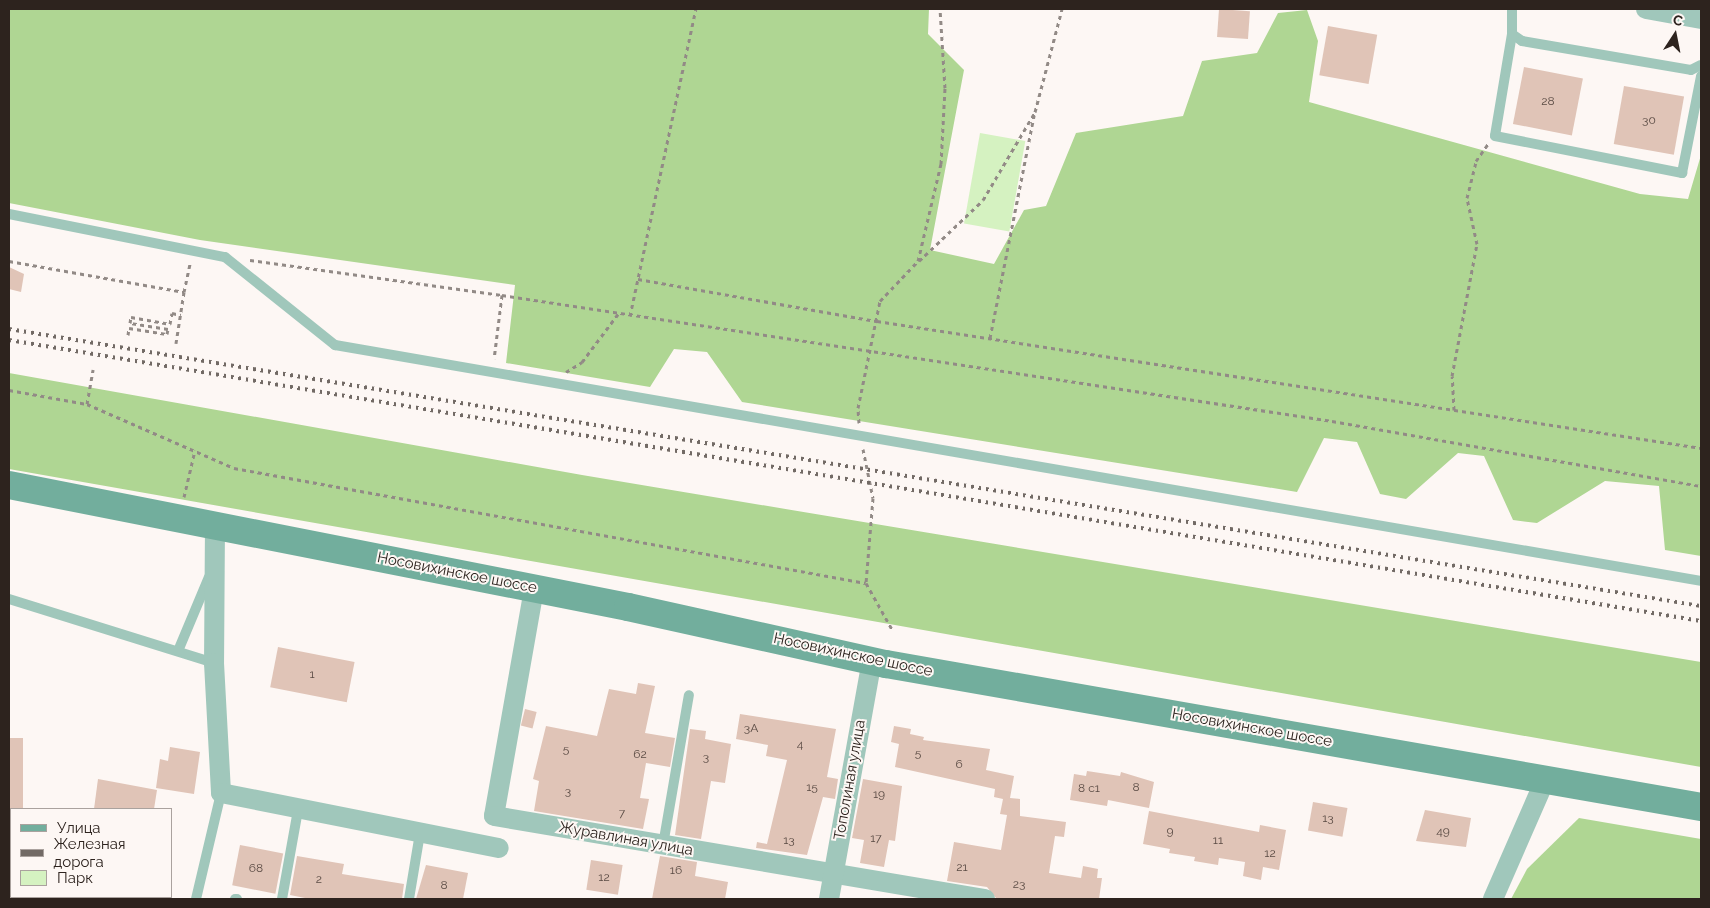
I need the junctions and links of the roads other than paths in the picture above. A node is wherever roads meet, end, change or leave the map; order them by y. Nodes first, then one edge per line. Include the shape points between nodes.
1 (1512, 9) edge
2 (1646, 9) edge
3 (1701, 19) edge
4 (1512, 34) junction
5 (1701, 65) edge
6 (1701, 76) edge
7 (9, 214) edge
8 (9, 485) edge
9 (215, 524) junction
10 (215, 562) junction
11 (1701, 581) edge
12 (534, 589) junction
13 (9, 599) edge
14 (178, 651) junction
15 (872, 660) junction
16 (214, 663) junction
17 (689, 695) dead end
18 (1545, 780) junction
19 (222, 793) junction
20 (1701, 807) edge
21 (298, 810) junction
22 (420, 833) junction
23 (663, 845) junction
24 (499, 848) dead end
25 (834, 874) junction
26 (196, 899) edge
27 (282, 899) edge
28 (409, 899) edge
29 (829, 899) edge
30 (985, 899) edge
31 (1493, 899) edge

1 - 4 lane
2 - 3 street
4 - 5 lane via 1522,41 1691,70
4 - 6 lane via 1495,136 1682,173
7 - 11 lane via 225,257 335,345
8 - 9 main road, Носовихинское шоссе
9 - 10 street
9 - 12 main road, Носовихинское шоссе
10 - 14 lane
10 - 16 street
12 - 15 main road, Носовихинское шоссе
12 - 23 street, Журавлиная улица via 494,816
13 - 14 lane
14 - 16 lane
15 - 18 main road, Носовихинское шоссе
15 - 25 street, Тополиная улица
16 - 19 street
17 - 23 lane
18 - 20 main road, Носовихинское шоссе
18 - 31 street
19 - 21 street
19 - 26 lane
21 - 22 street
21 - 27 lane
22 - 24 street
22 - 28 lane
23 - 25 street, Журавлиная улица
25 - 29 street, Тополиная улица
25 - 30 street, Журавлиная улица

